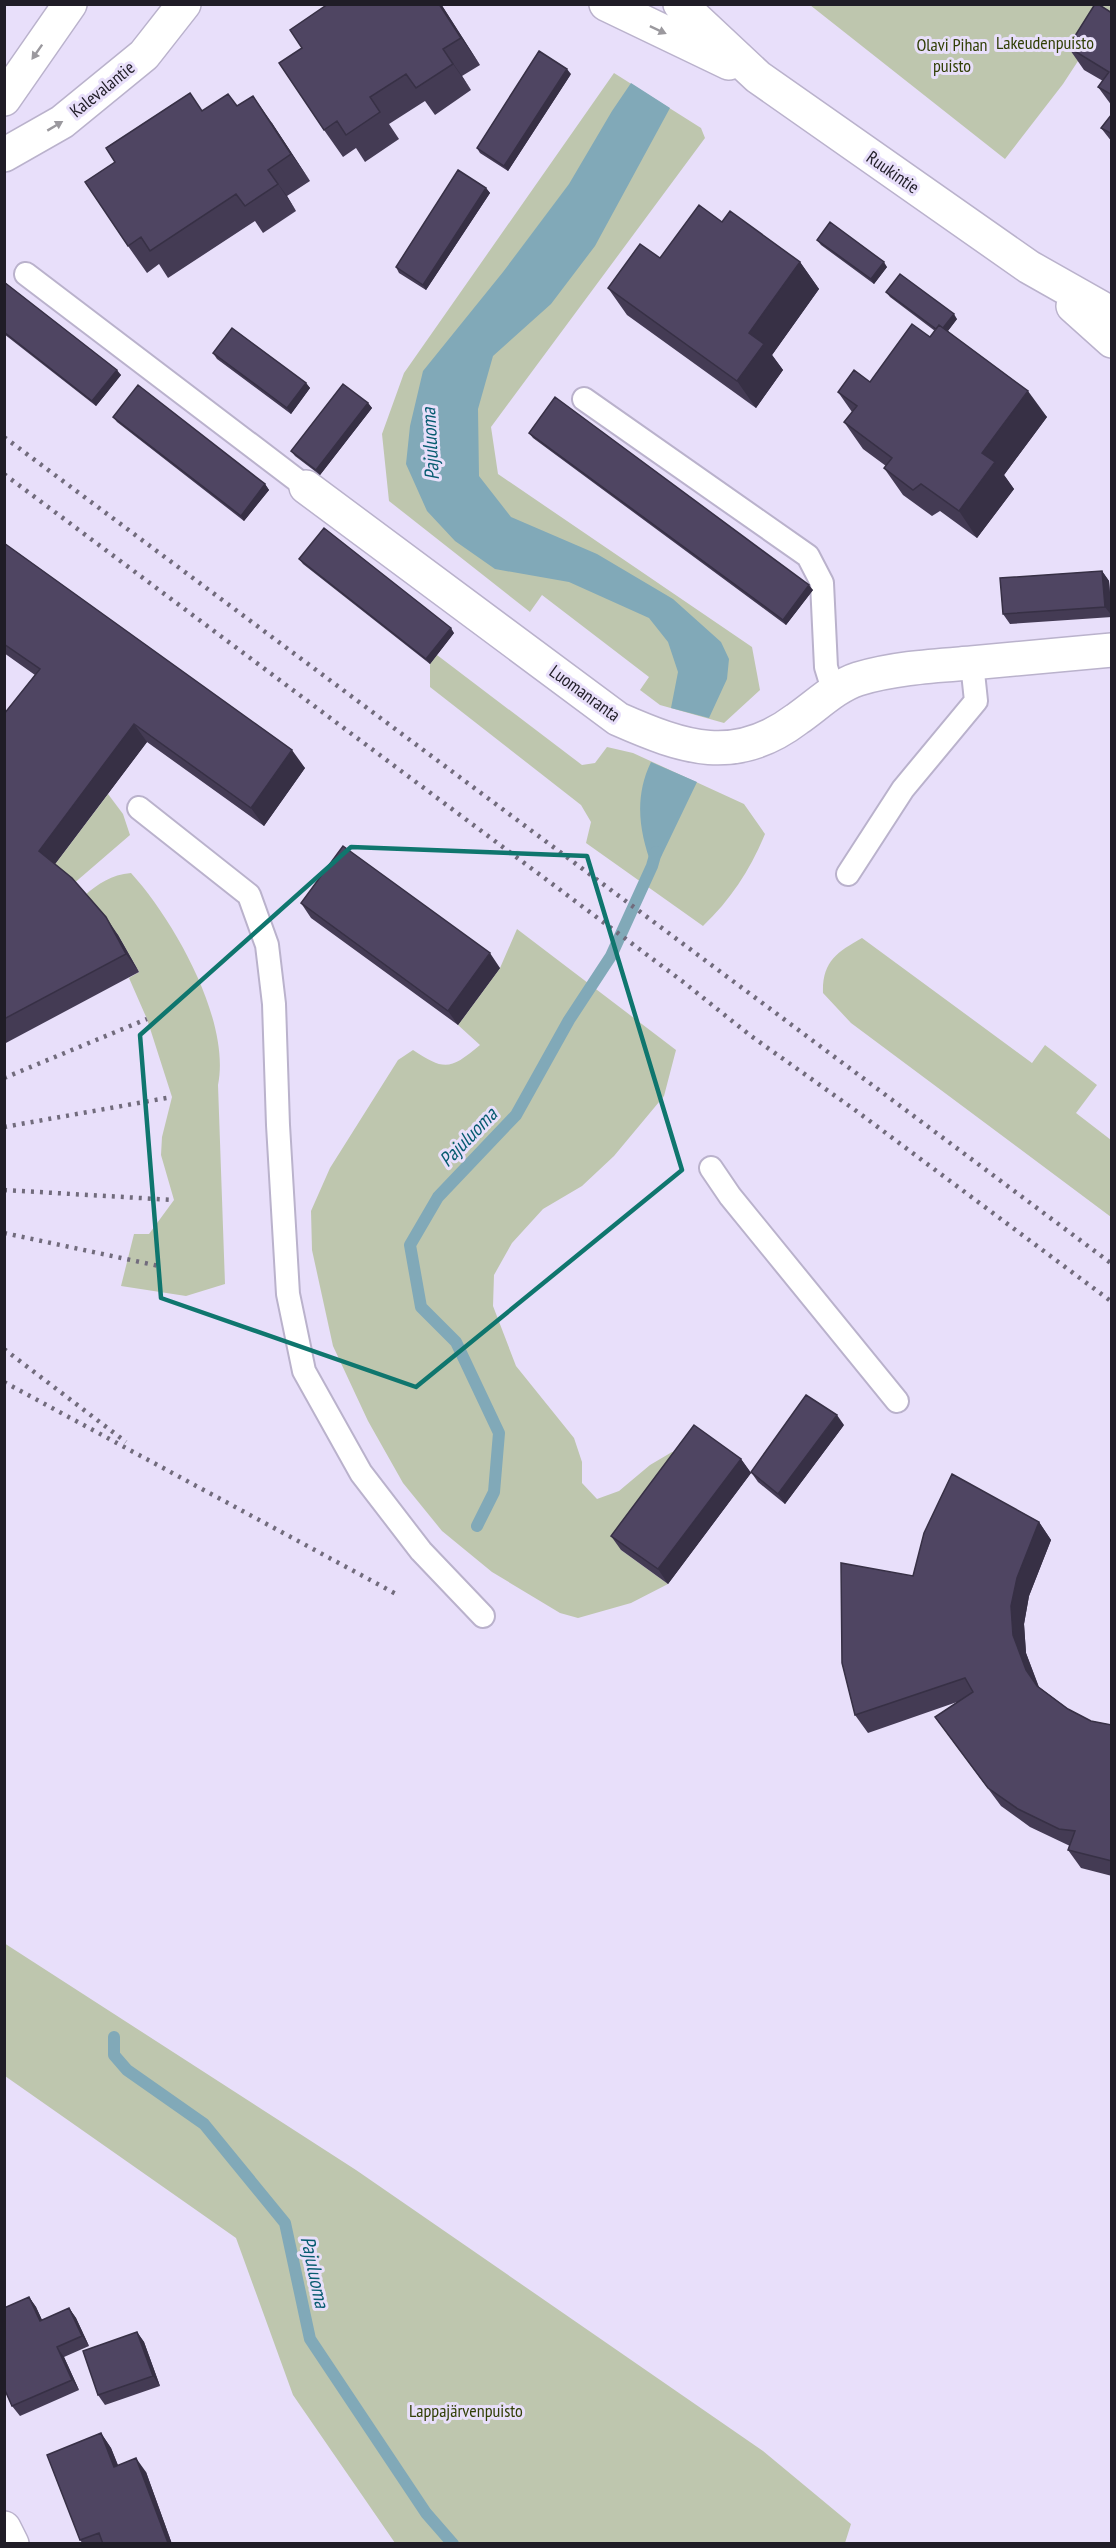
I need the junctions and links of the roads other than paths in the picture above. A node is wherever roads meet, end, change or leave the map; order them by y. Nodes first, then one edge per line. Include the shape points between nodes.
1 (70, 4) edge
2 (184, 4) edge
3 (606, 4) edge
4 (680, 4) edge
5 (758, 77) junction
6 (4, 99) edge
7 (4, 155) edge
8 (1029, 267) junction
9 (26, 274) dead end
10 (1112, 314) edge
11 (1112, 340) edge
12 (585, 399) dead end
13 (306, 487) joint
14 (1112, 650) edge
15 (972, 663) junction
16 (834, 693) junction
17 (139, 808) dead end
18 (848, 874) dead end
19 (711, 1168) dead end
20 (897, 1401) dead end
21 (483, 1616) dead end
22 (4, 2528) edge
23 (12, 2544) edge

1 -> 6 main road
7 -> 2 main road, Kalevalantie via 62,122 144,55
3 -> 5 main road, Ruukintie
4 - 5 main road, Ruukintie
5 - 8 main road, Ruukintie
8 - 10 main road, Ruukintie
8 - 11 main road, Ruukintie
9 - 13 lane
12 - 16 lane via 808,556 822,583 826,667
13 - 16 main road, Luomanranta via 618,719 652,734 710,748 748,746 780,732
14 - 15 main road, Luomanranta
15 - 16 main road, Luomanranta via 902,669 855,680
15 - 18 lane via 976,701 903,789
17 - 21 lane via 249,896 267,945 274,1004 288,1294 304,1371 362,1473 421,1551
19 - 20 lane
22 - 23 main road

